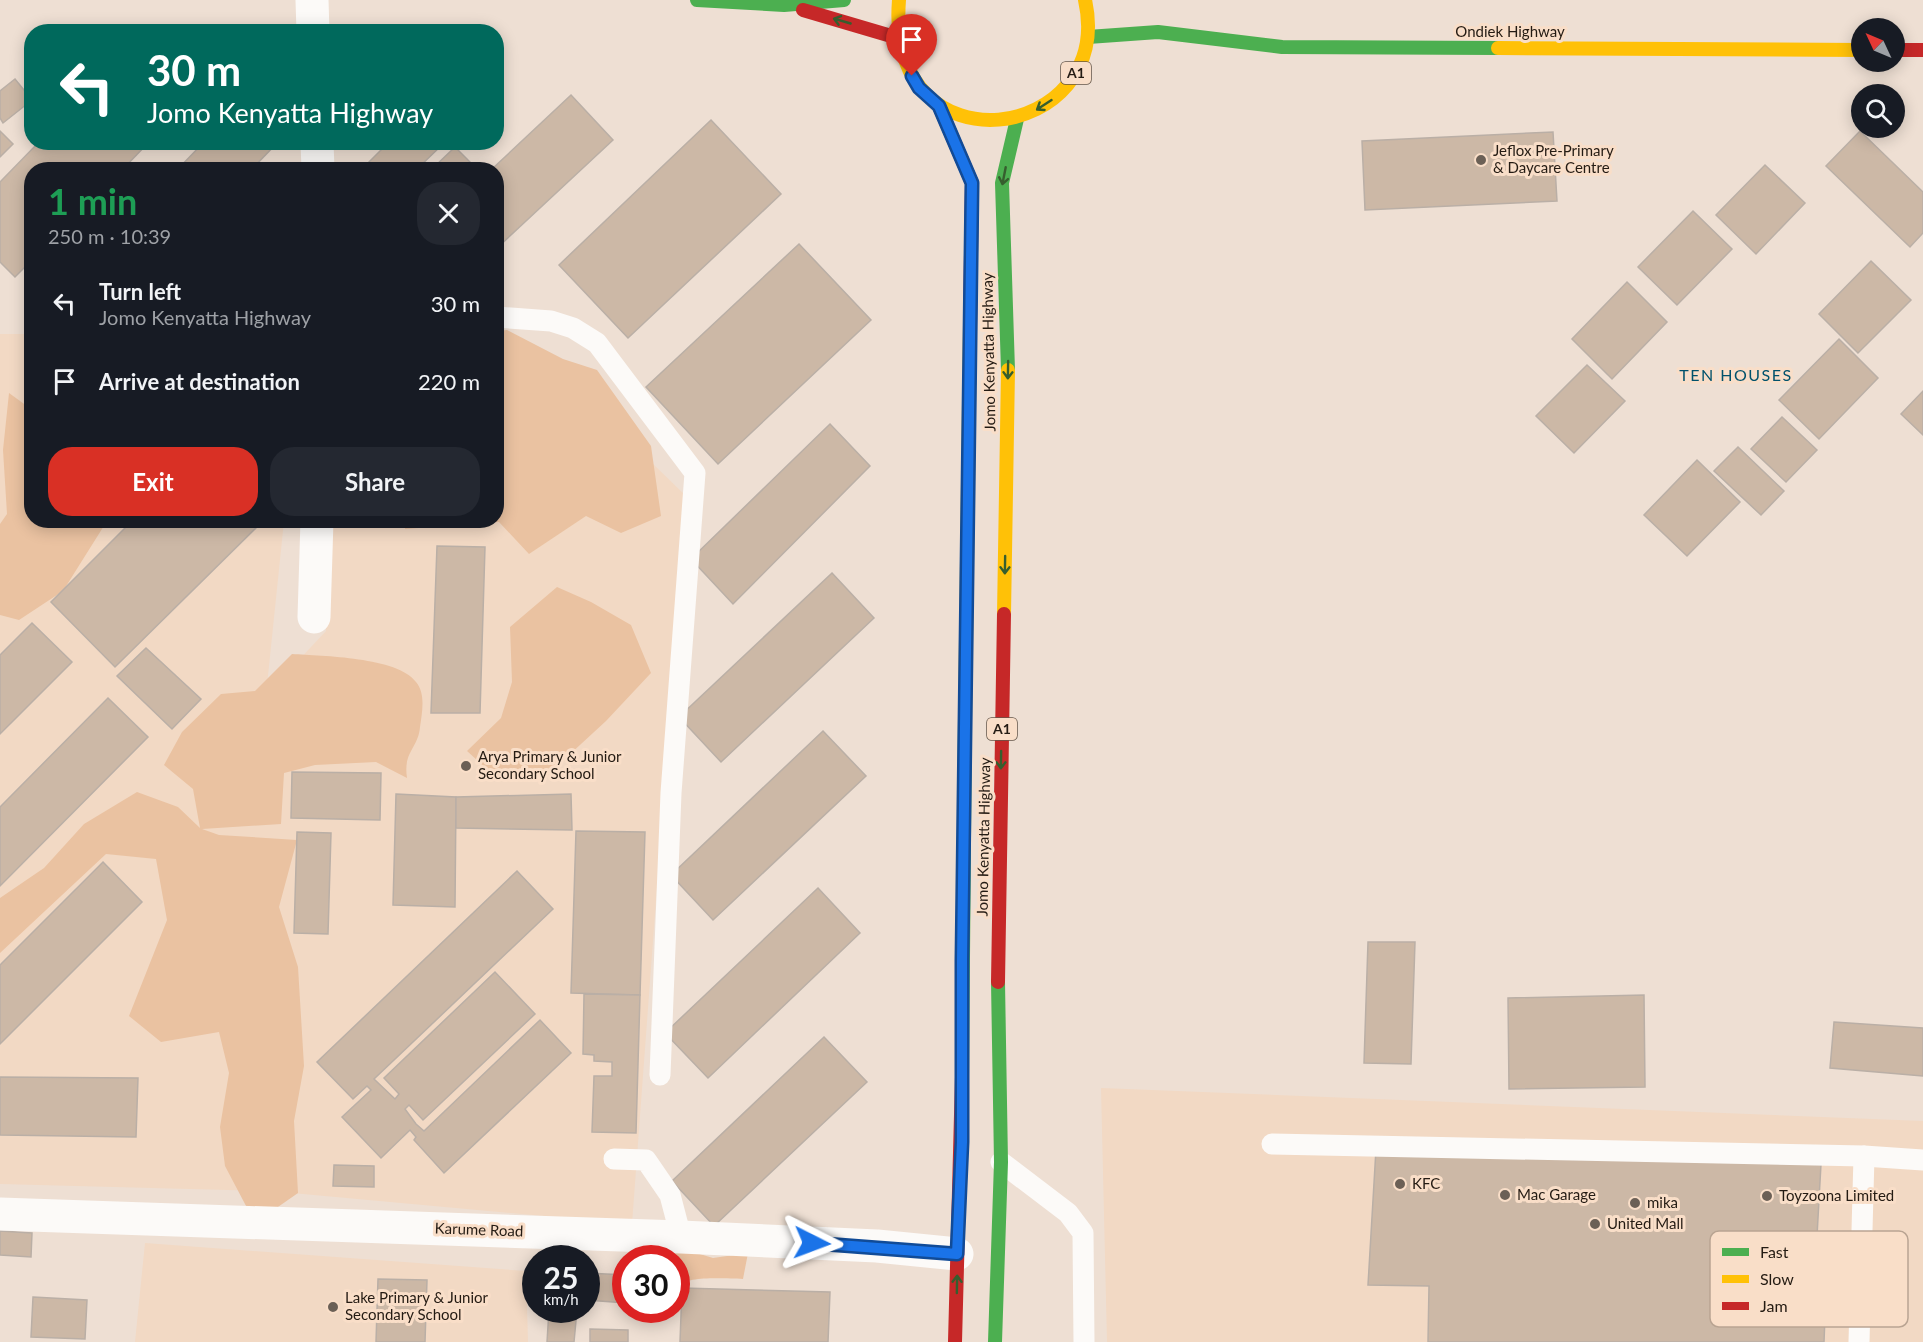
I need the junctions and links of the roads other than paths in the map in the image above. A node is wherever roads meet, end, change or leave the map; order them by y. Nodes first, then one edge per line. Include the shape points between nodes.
1 (312, 0) edge
2 (697, 0) edge
3 (844, 0) edge
4 (899, 0) edge
5 (784, 4) junction
6 (1090, 6) edge
7 (1128, 21) dead end
8 (313, 24) edge
9 (1158, 32) junction
10 (1088, 37) junction
11 (898, 38) junction
12 (1923, 49) edge
13 (1851, 50) edge
14 (1905, 50) edge
15 (939, 106) junction
16 (1017, 119) junction
17 (504, 318) edge
18 (317, 528) edge
19 (314, 617) dead end
20 (660, 1075) dead end
21 (1272, 1144) dead end
22 (1864, 1156) junction
23 (614, 1159) dead end
24 (1923, 1160) edge
25 (1001, 1162) junction
26 (0, 1214) edge
27 (1862, 1231) edge
28 (681, 1237) junction
29 (957, 1254) junction
30 (1859, 1327) edge
31 (955, 1342) edge
32 (995, 1342) edge
33 (1084, 1342) edge
34 (1859, 1342) edge

1 - 8 street
2 - 5 main road
3 - 5 main road
4 - 11 main road, Jomo Kenyatta Highway / A1
11 -> 5 main road
6 - 10 main road, Jomo Kenyatta Highway / A1
7 - 9 main road, Ondiek Highway
9 - 10 main road, Ondiek Highway
9 - 13 main road, Ondiek Highway via 1282,47
10 -> 16 main road, Jomo Kenyatta Highway / A1 via 1079,68 1064,91 1042,108
11 - 15 main road, Jomo Kenyatta Highway / A1 via 905,64 919,88
12 - 14 main road
15 - 16 main road, Jomo Kenyatta Highway / A1 via 963,118 990,122
15 - 29 main road, Jomo Kenyatta Highway / A1 via 972,183 962,1142
16 -> 25 main road, Jomo Kenyatta Highway / A1 via 1002,183 1008,363 998,960
17 - 20 lane via 551,321 573,328 597,343 695,473 671,793
18 - 19 street
21 - 22 lane
22 - 24 lane
22 - 27 lane
23 - 28 lane via 646,1160 670,1195
25 - 32 main road, Jomo Kenyatta Highway / A1
25 - 33 lane via 1068,1214 1083,1233
26 - 28 street, Karume Road
28 - 29 street, Karume Road via 877,1246
31 -> 29 main road, Jomo Kenyatta Highway / A1
30 - 34 lane

